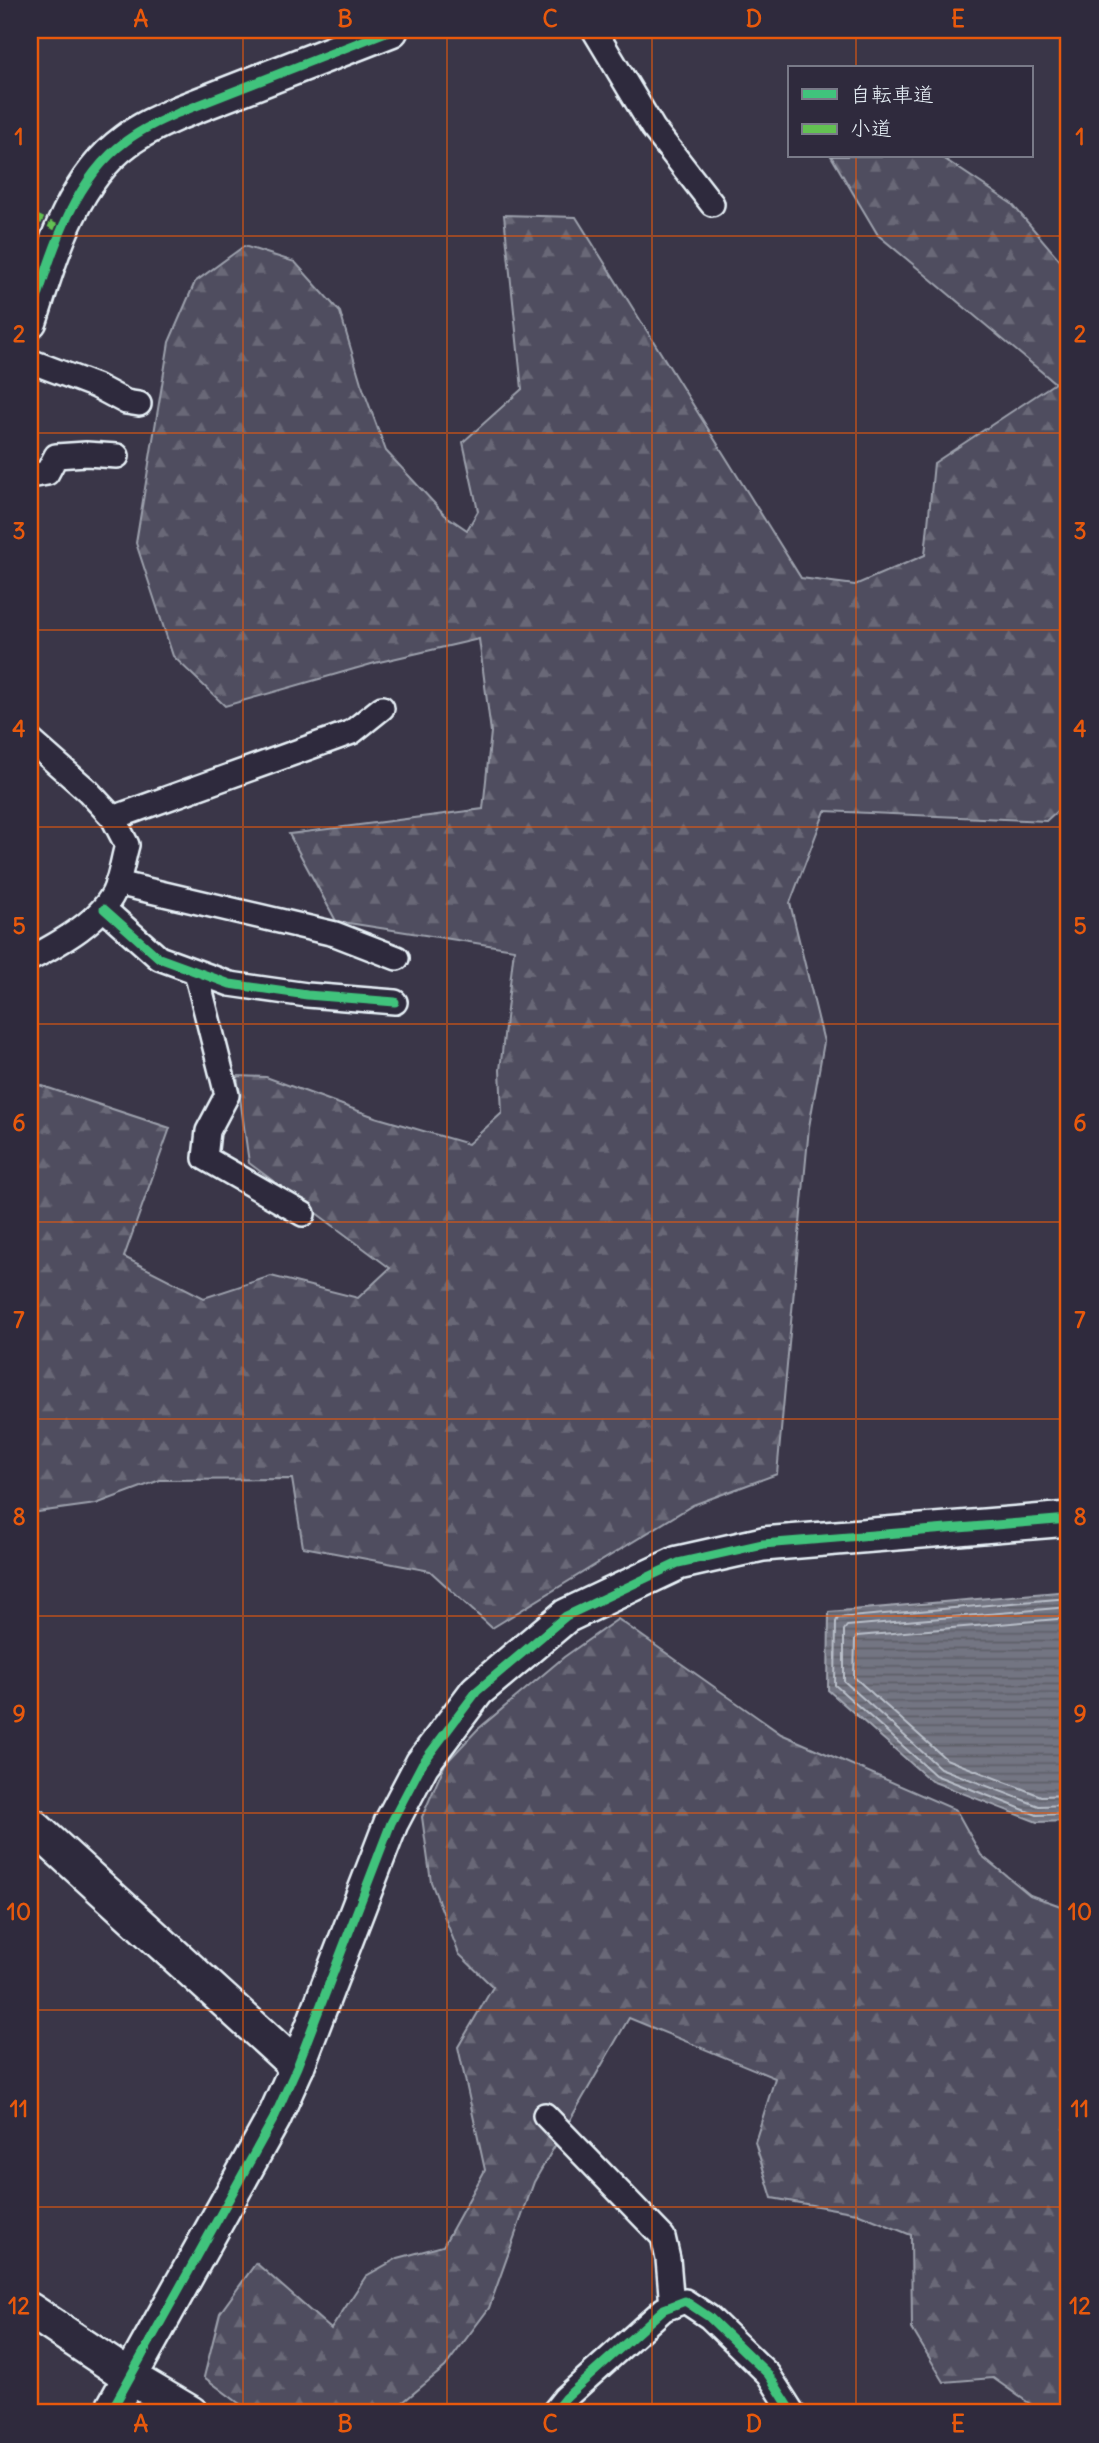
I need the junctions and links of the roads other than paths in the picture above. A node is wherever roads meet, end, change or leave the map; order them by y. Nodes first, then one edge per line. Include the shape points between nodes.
1 (391, 30) edge
2 (594, 30) edge
3 (712, 205) dead end
4 (30, 321) edge
5 (30, 361) edge
6 (139, 404) dead end
7 (117, 456) dead end
8 (30, 476) edge
9 (382, 708) dead end
10 (30, 740) edge
11 (113, 818) junction
12 (117, 883) junction
13 (104, 909) junction
14 (397, 958) dead end
15 (30, 959) edge
16 (196, 972) junction
17 (395, 1002) dead end
18 (303, 1214) dead end
19 (1069, 1519) edge
20 (31, 1825) edge
21 (297, 2067) junction
22 (545, 2115) dead end
23 (673, 2306) junction
24 (30, 2310) edge
25 (130, 2377) junction
26 (110, 2413) edge
27 (191, 2413) edge
28 (553, 2413) edge
29 (793, 2413) edge

1 - 4 street via 178,113 123,143 81,192 49,261
2 - 3 street via 653,128
5 - 6 street
7 - 8 street via 56,456 47,473
9 - 11 street via 352,732
10 - 11 street
11 - 12 street via 127,845
12 - 13 street
12 - 14 street via 335,934
13 - 15 street
13 - 16 street via 159,958
16 - 17 street via 230,984
16 - 18 street via 226,1095 208,1131 205,1158
19 - 21 street via 763,1544 678,1563 566,1616 477,1691 422,1763 391,1823
20 - 21 street
21 - 25 street via 274,2118
22 - 23 street via 663,2237
23 - 28 street via 664,2309
23 - 29 street via 685,2301 709,2317 768,2374
24 - 25 street
25 - 26 street
25 - 27 street

